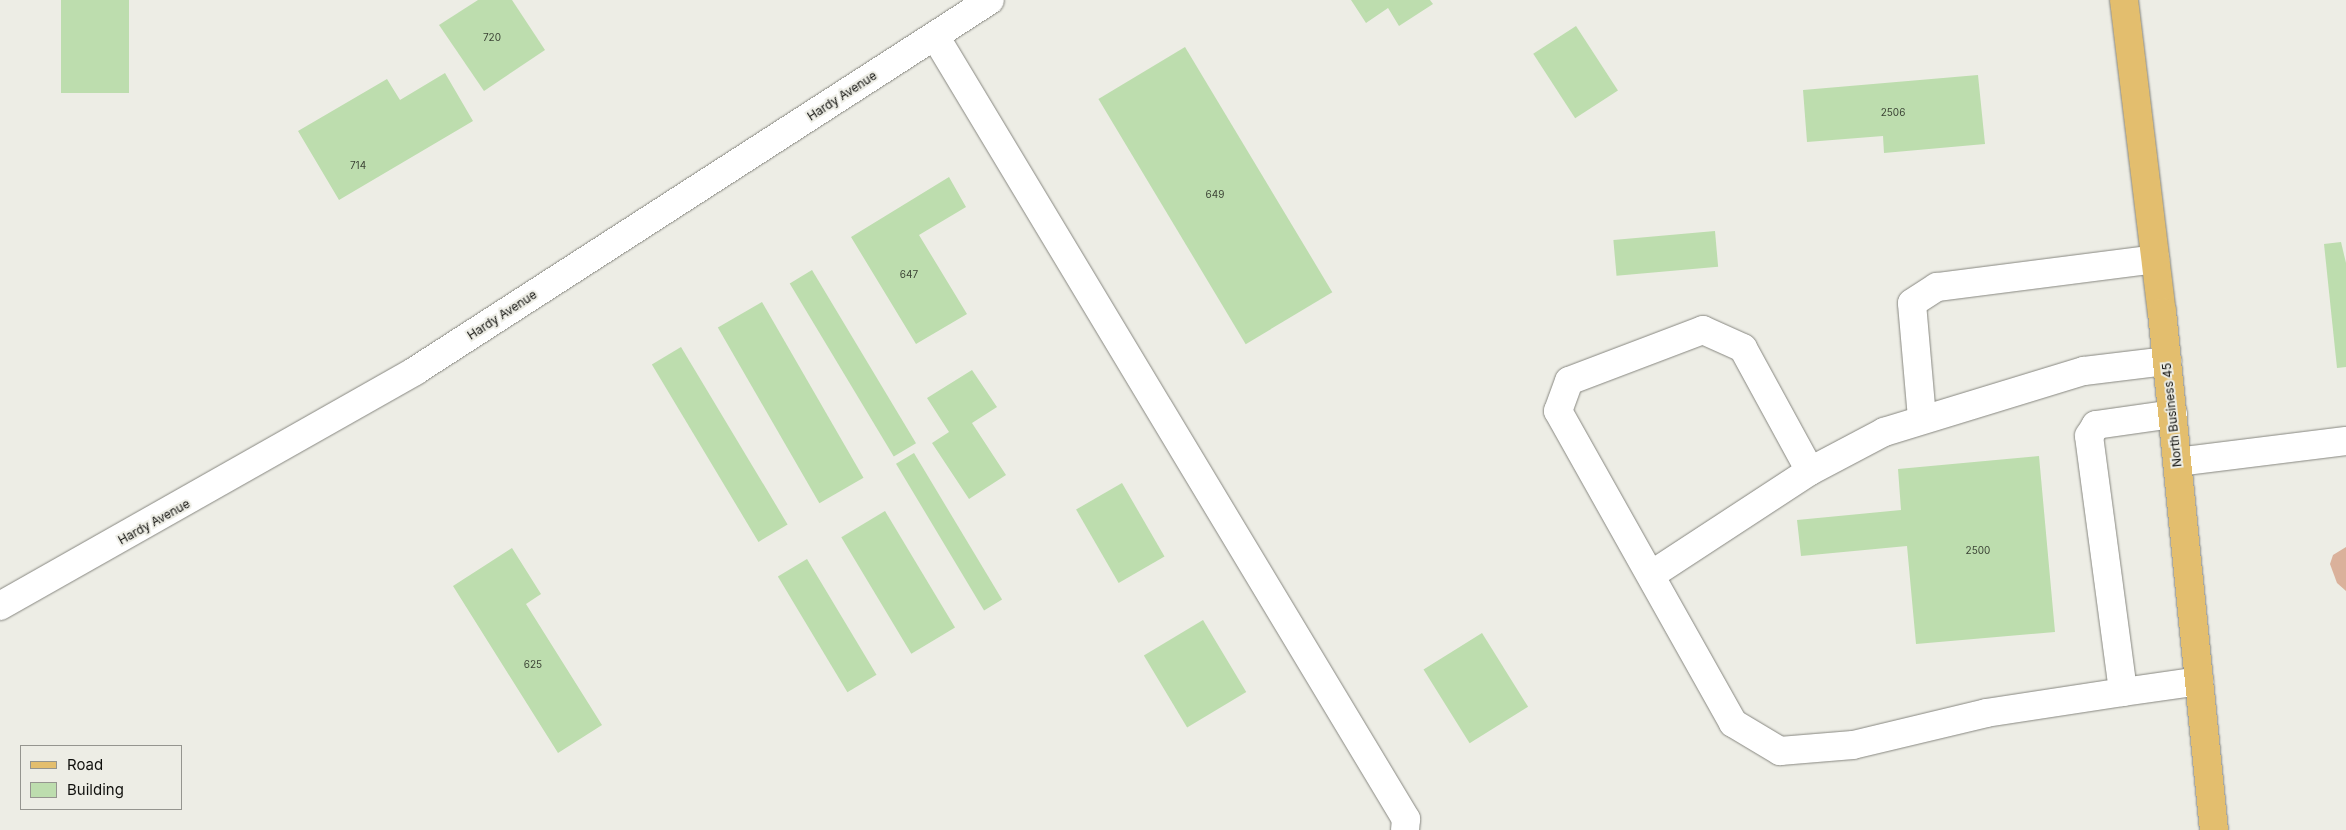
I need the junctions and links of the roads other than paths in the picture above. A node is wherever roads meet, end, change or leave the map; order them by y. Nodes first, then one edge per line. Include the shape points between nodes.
1 (990, 0) edge
2 (2124, 0) edge
3 (935, 36) junction
4 (2156, 259) junction
5 (2167, 361) junction
6 (2173, 414) junction
7 (1922, 418) junction
8 (2346, 441) edge
9 (2177, 462) junction
10 (1810, 471) junction
11 (1650, 575) junction
12 (0, 606) edge
13 (2199, 681) junction
14 (2123, 692) junction
15 (1405, 830) edge
16 (2214, 830) edge

1 - 3 street, Hardy Avenue
2 - 4 main road, North Business 45
3 - 12 street, Hardy Avenue via 415,371
3 - 15 street via 1406,819
4 - 5 main road, North Business 45
4 - 7 street via 1937,288 1912,303
5 - 6 main road, North Business 45
5 - 7 street via 2084,371
6 - 9 main road, North Business 45
6 - 14 street via 2096,425 2089,436
7 - 10 street
8 - 9 street
9 - 13 main road, North Business 45
10 - 11 street
10 - 11 street via 1743,348 1703,330 1569,381 1558,410
11 - 14 street via 1733,723 1780,751 1853,745 1986,713
13 - 14 street
13 - 16 main road, North Business 45

